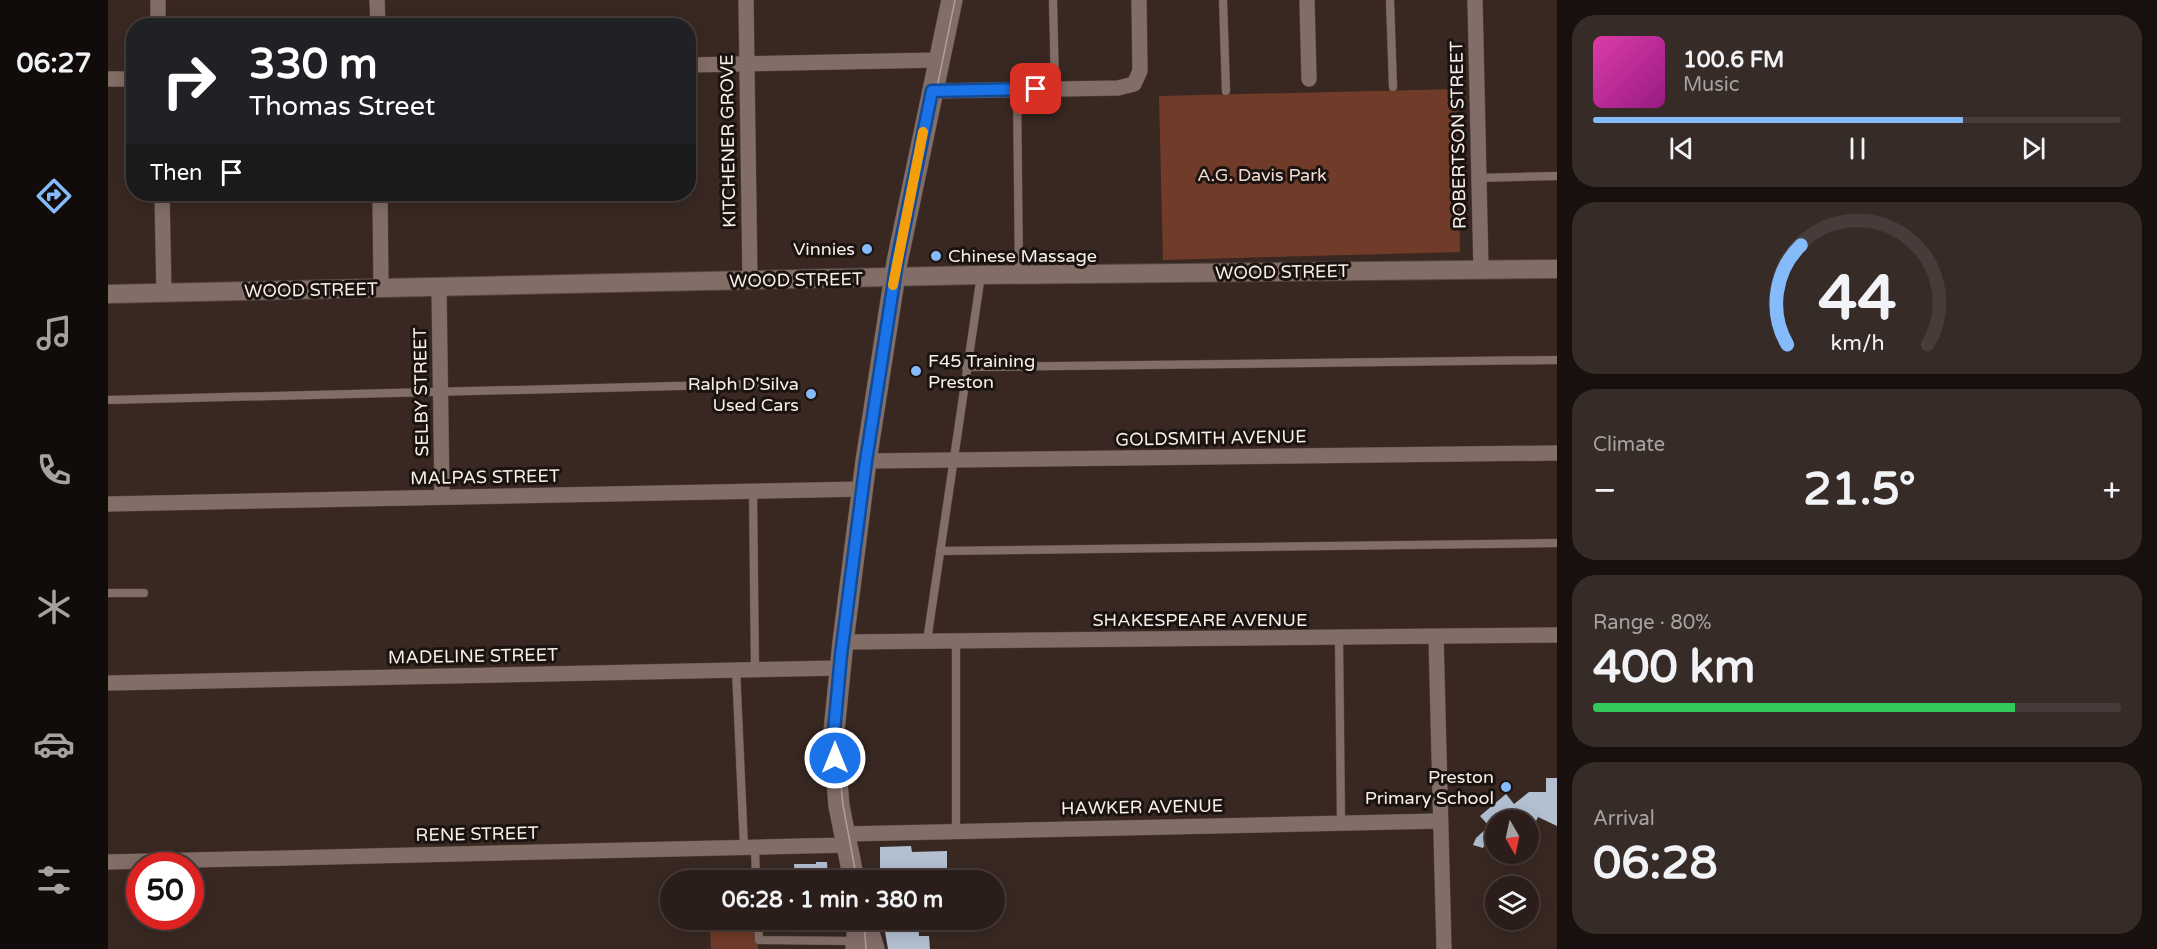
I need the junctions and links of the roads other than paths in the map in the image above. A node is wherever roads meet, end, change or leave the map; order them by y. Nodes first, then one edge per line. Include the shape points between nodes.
1 (158, 0) edge
2 (377, 0) edge
3 (746, 0) edge
4 (952, 0) edge
5 (1053, 0) edge
6 (1139, 0) edge
7 (1223, 0) edge
8 (1307, 0) edge
9 (1390, 0) edge
10 (1475, 0) edge
11 (158, 18) edge
12 (378, 18) edge
13 (939, 60) junction
14 (746, 63) junction
15 (696, 64) edge
16 (108, 79) edge
17 (126, 79) edge
18 (1309, 79) dead end
19 (1393, 87) dead end
20 (1055, 88) junction
21 (1017, 89) junction
22 (932, 91) junction
23 (1226, 91) dead end
24 (1557, 176) edge
25 (1478, 178) junction
26 (162, 201) edge
27 (380, 201) edge
28 (1557, 269) edge
29 (1481, 270) junction
30 (981, 275) junction
31 (1019, 275) junction
32 (894, 277) junction
33 (750, 281) junction
34 (439, 287) junction
35 (381, 288) junction
36 (164, 293) junction
37 (108, 294) edge
38 (1557, 360) edge
39 (966, 367) junction
40 (759, 384) dead end
41 (440, 391) junction
42 (108, 400) edge
43 (1557, 453) edge
44 (866, 461) junction
45 (954, 461) junction
46 (862, 489) junction
47 (753, 491) junction
48 (442, 497) junction
49 (108, 504) edge
50 (1557, 543) edge
51 (940, 551) junction
52 (108, 593) edge
53 (144, 593) dead end
54 (1557, 635) edge
55 (1436, 637) junction
56 (1339, 638) junction
57 (927, 641) junction
58 (956, 641) junction
59 (843, 642) junction
60 (840, 668) junction
61 (736, 669) junction
62 (755, 669) junction
63 (108, 683) edge
64 (1440, 821) junction
65 (1341, 823) junction
66 (956, 830) junction
67 (845, 840) junction
68 (750, 847) junction
69 (108, 862) edge
70 (754, 870) edge
71 (852, 870) edge
72 (758, 930) edge
73 (860, 930) edge
74 (864, 930) edge
75 (862, 946) edge
76 (1444, 949) edge

1 - 11 street
2 - 12 street
3 - 14 street, KITCHENER GROVE
4 - 13 main road
5 - 20 lane
6 - 20 street via 1140,71 1134,84
7 - 23 lane
8 - 18 street
9 - 19 lane
10 - 25 street, ROBERTSON STREET
13 - 14 street
13 - 22 main road
14 - 15 street
14 - 33 street, KITCHENER GROVE
16 - 17 street
20 - 21 street
21 - 22 street
21 - 31 lane
22 - 32 main road
24 - 25 lane
25 - 29 street, ROBERTSON STREET
26 - 36 street
27 - 35 street
28 - 29 street, WOOD STREET
29 - 31 street, WOOD STREET
30 - 31 street, WOOD STREET
30 - 32 street, WOOD STREET
30 - 39 lane
32 - 33 street, WOOD STREET
32 - 44 main road
33 - 34 street, WOOD STREET
34 - 35 street, WOOD STREET
34 - 41 street, SELBY STREET
35 - 36 street, WOOD STREET
36 - 37 street, WOOD STREET
38 - 39 lane
39 - 45 lane
40 - 41 lane
41 - 42 lane
41 - 48 street, SELBY STREET
43 - 45 street, GOLDSMITH AVENUE
44 - 45 street, GOLDSMITH AVENUE
44 - 46 main road
45 - 51 lane
46 - 47 street, MALPAS STREET
46 - 59 main road
47 - 48 street, MALPAS STREET
47 - 62 lane
48 - 49 street, MALPAS STREET
50 - 51 lane
51 - 57 lane
52 - 53 lane
54 - 55 street, SHAKESPEARE AVENUE
55 - 56 street, SHAKESPEARE AVENUE
55 - 64 street
56 - 58 street, SHAKESPEARE AVENUE
56 - 65 lane
57 - 58 street, SHAKESPEARE AVENUE
57 - 59 street, SHAKESPEARE AVENUE
58 - 66 lane
59 - 60 main road
60 - 62 street, MADELINE STREET
60 - 67 main road via 834,731
61 - 62 street, MADELINE STREET
61 - 63 street, MADELINE STREET
61 - 68 lane
64 - 65 street, HAWKER AVENUE
64 - 76 street
65 - 66 street, HAWKER AVENUE
66 - 67 street, HAWKER AVENUE
67 - 68 street, RENE STREET
67 - 71 main road
68 - 69 street, RENE STREET
68 - 70 lane
72 - 75 lane via 759,940
73 - 75 main road
74 - 75 main road

